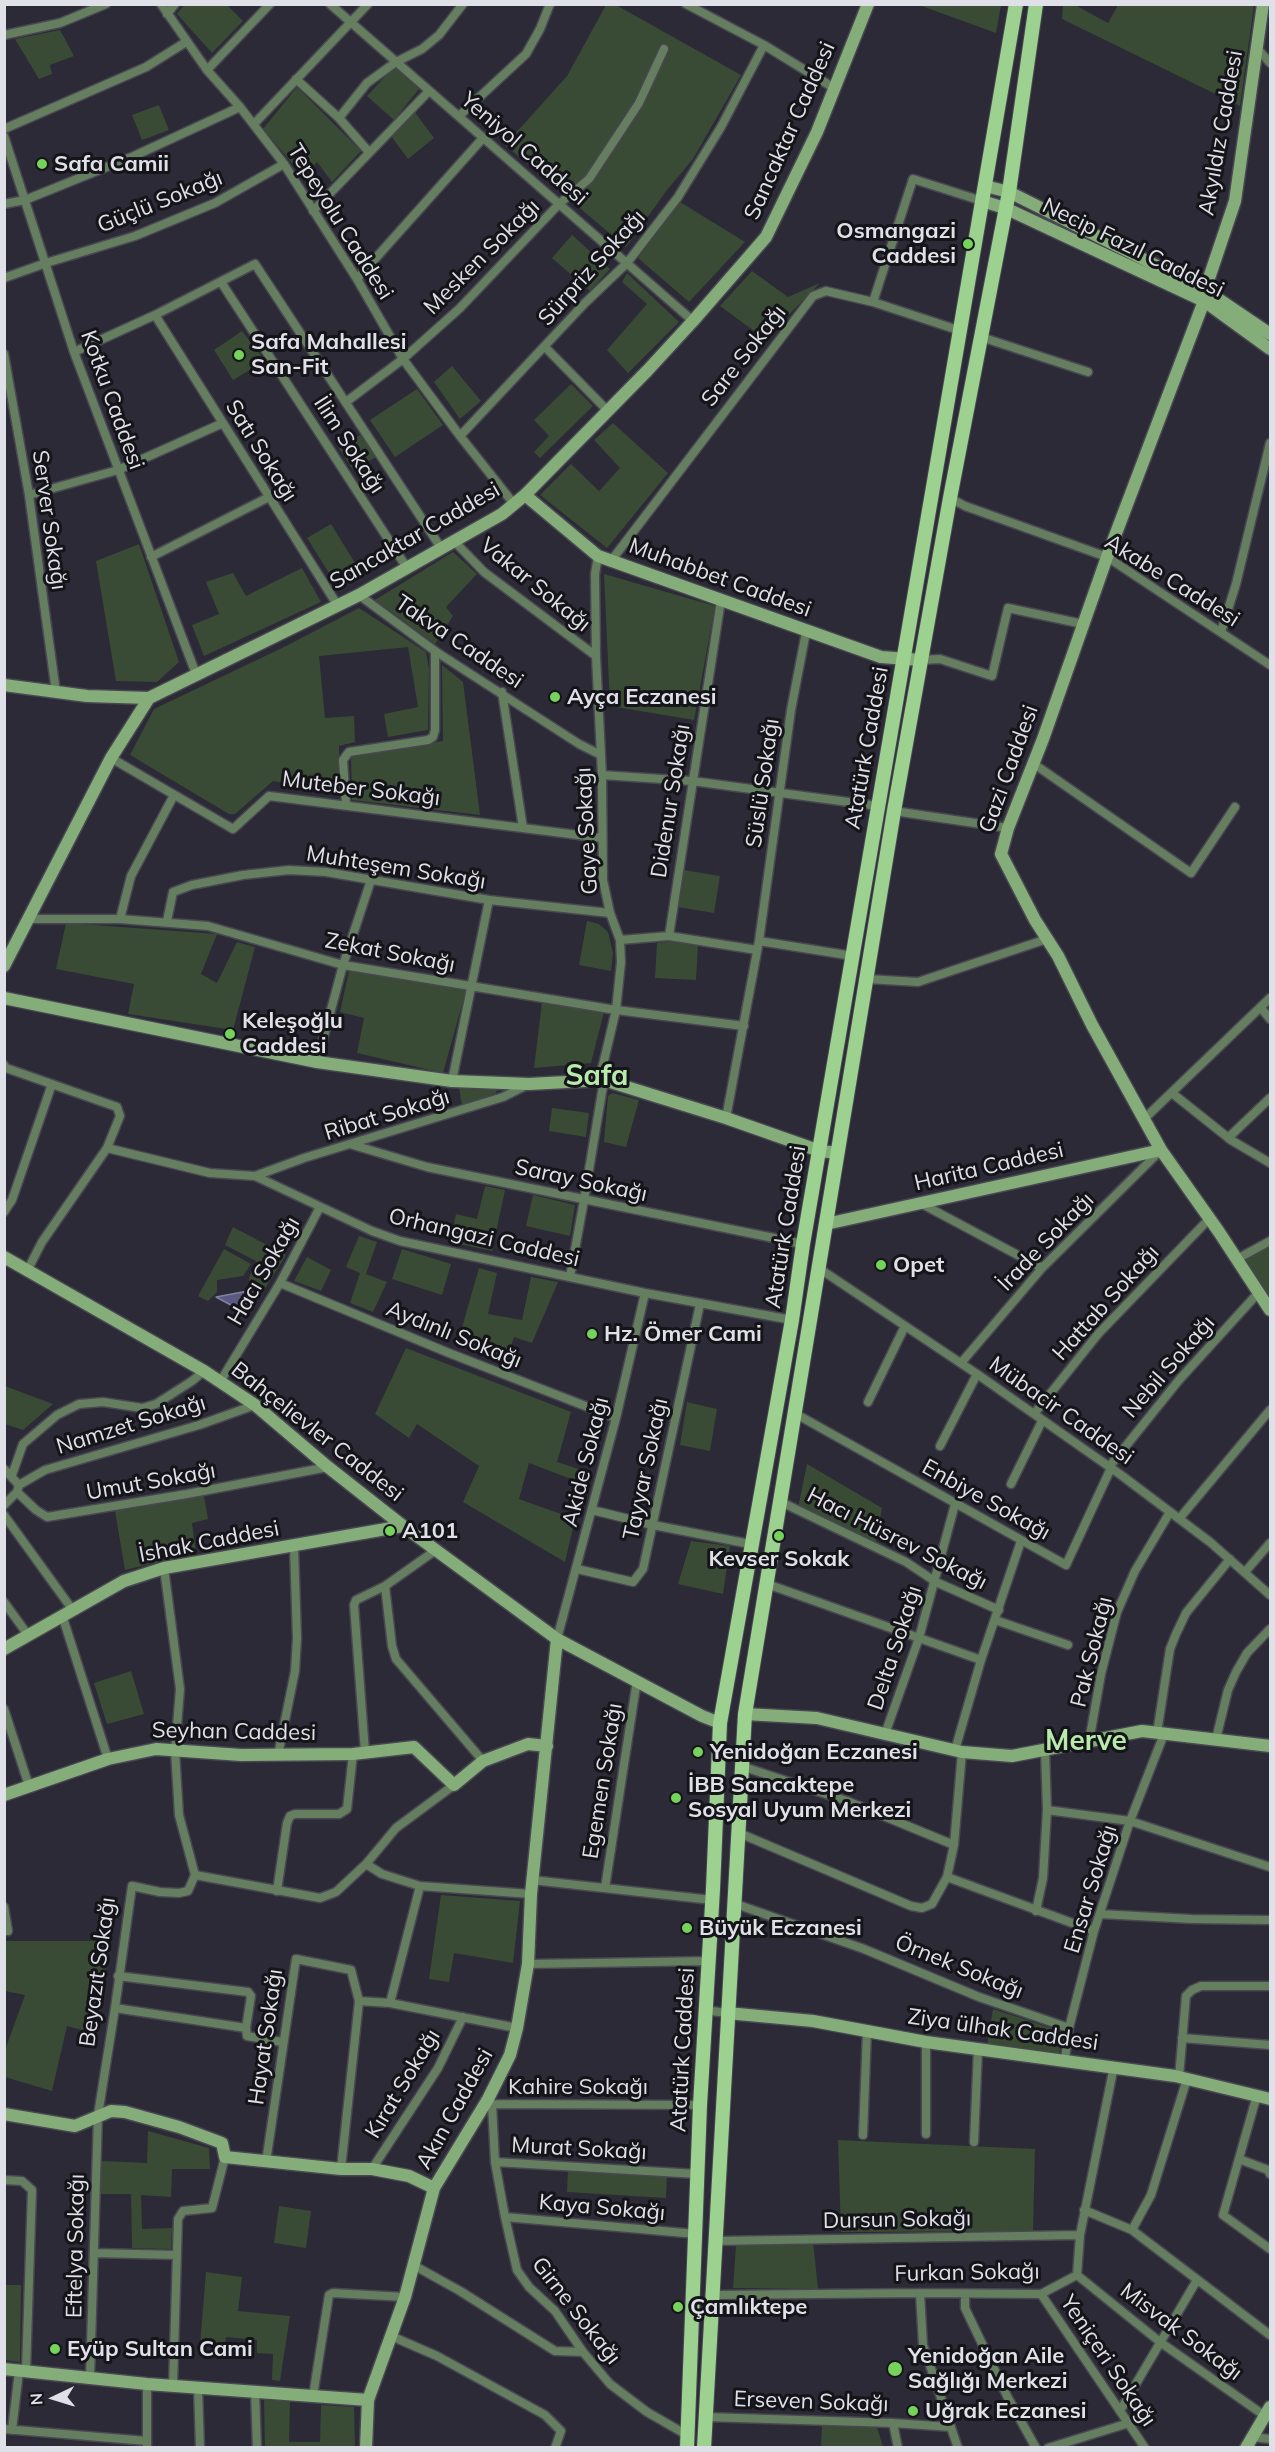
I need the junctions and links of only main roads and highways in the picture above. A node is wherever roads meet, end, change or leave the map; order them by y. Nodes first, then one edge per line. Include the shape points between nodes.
1 (1016, 4) edge
2 (1036, 4) edge
3 (746, 1714) junction
4 (720, 1724) junction
5 (687, 2441) edge
6 (704, 2448) edge

1 - 4 main road, Atatürk Caddesi
2 - 3 main road, Atatürk Caddesi via 1009,192 894,811
3 - 4 main road
3 - 6 main road, Atatürk Caddesi
4 - 5 main road, Atatürk Caddesi

